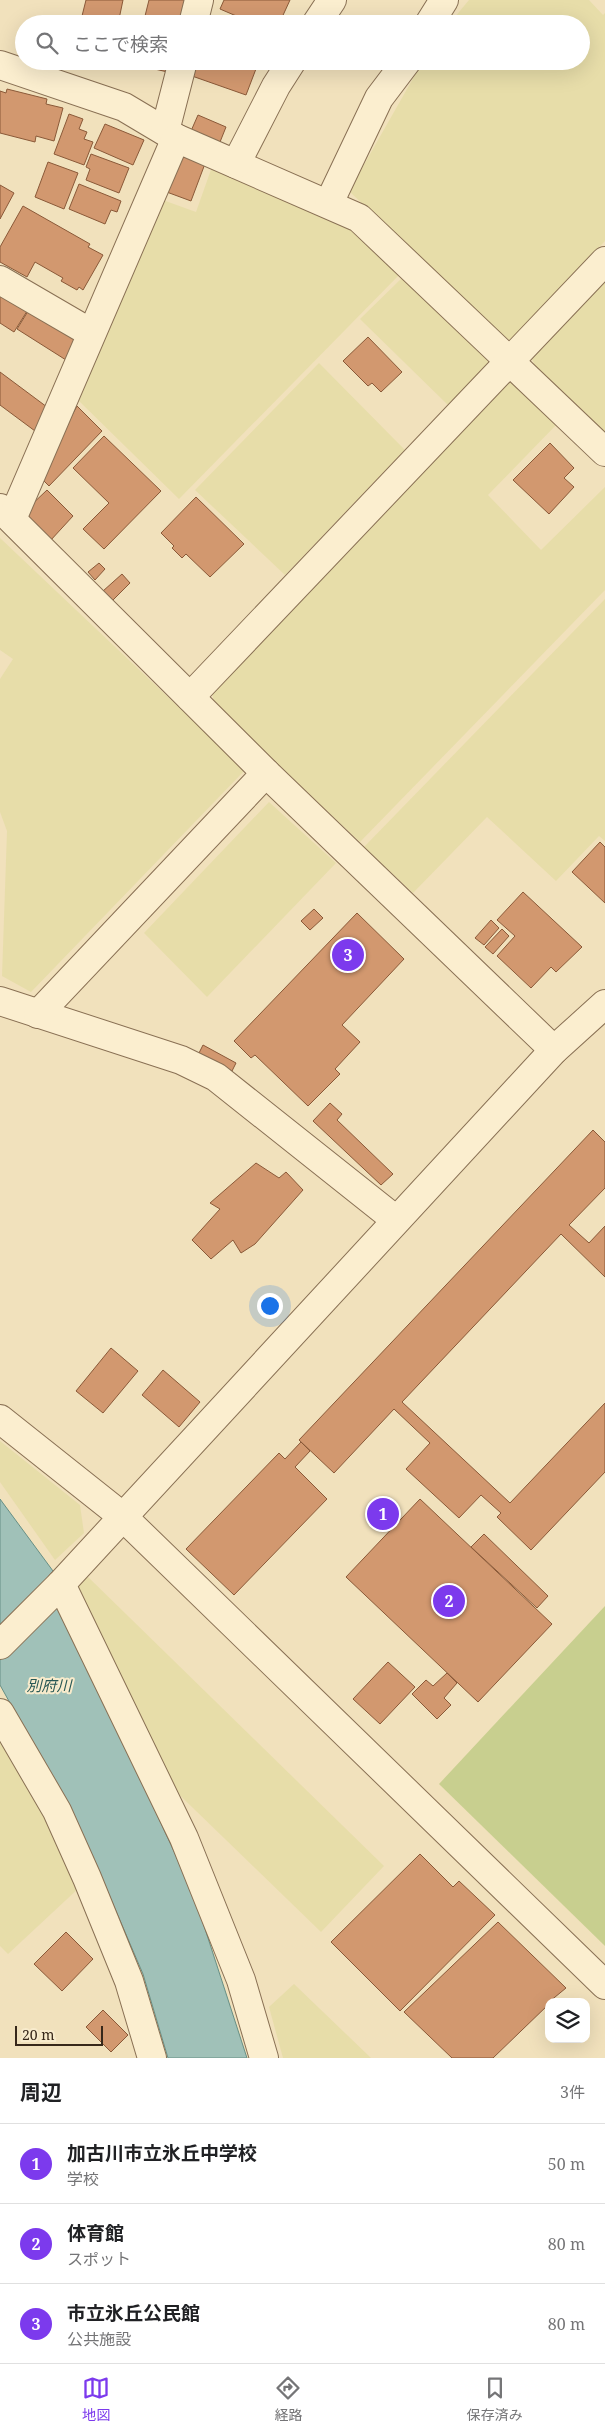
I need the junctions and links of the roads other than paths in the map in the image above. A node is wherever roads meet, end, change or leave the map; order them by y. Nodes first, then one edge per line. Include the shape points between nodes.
1 (199, 0) edge
2 (332, 0) edge
3 (195, 15) edge
4 (322, 15) edge
5 (0, 65) edge
6 (182, 70) edge
7 (286, 70) edge
8 (399, 70) edge
9 (171, 135) junction
10 (236, 164) junction
11 (329, 203) junction
12 (605, 261) edge
13 (0, 280) edge
14 (92, 334) junction
15 (509, 360) junction
16 (605, 452) edge
17 (6, 514) edge
18 (190, 697) junction
19 (266, 774) junction
20 (0, 1002) edge
21 (604, 1008) edge
22 (38, 1014) junction
23 (554, 1050) junction
24 (396, 1220) junction
25 (0, 1419) edge
26 (122, 1516) junction
27 (56, 1589) junction
28 (0, 1645) edge
29 (0, 1713) edge
30 (605, 1985) edge
31 (262, 2057) edge
32 (152, 2058) edge

1 - 3 street
2 - 4 street
5 - 9 street via 124,107
6 - 9 street
7 - 10 street
8 - 11 street via 379,98
9 - 10 street
9 - 14 street
10 - 11 street
11 - 15 street via 359,218
12 - 15 street
13 - 14 street
14 - 17 street
15 - 16 street
15 - 18 street
17 - 18 street
18 - 19 street
19 - 22 street
19 - 23 street
20 - 22 street
21 - 23 street
22 - 24 street via 181,1060 216,1077
23 - 24 street
24 - 26 street
25 - 26 street
26 - 27 street
26 - 30 street
27 - 28 street
27 - 31 street via 184,1838 241,1980
29 - 32 street via 57,1811 87,1878 129,1981

